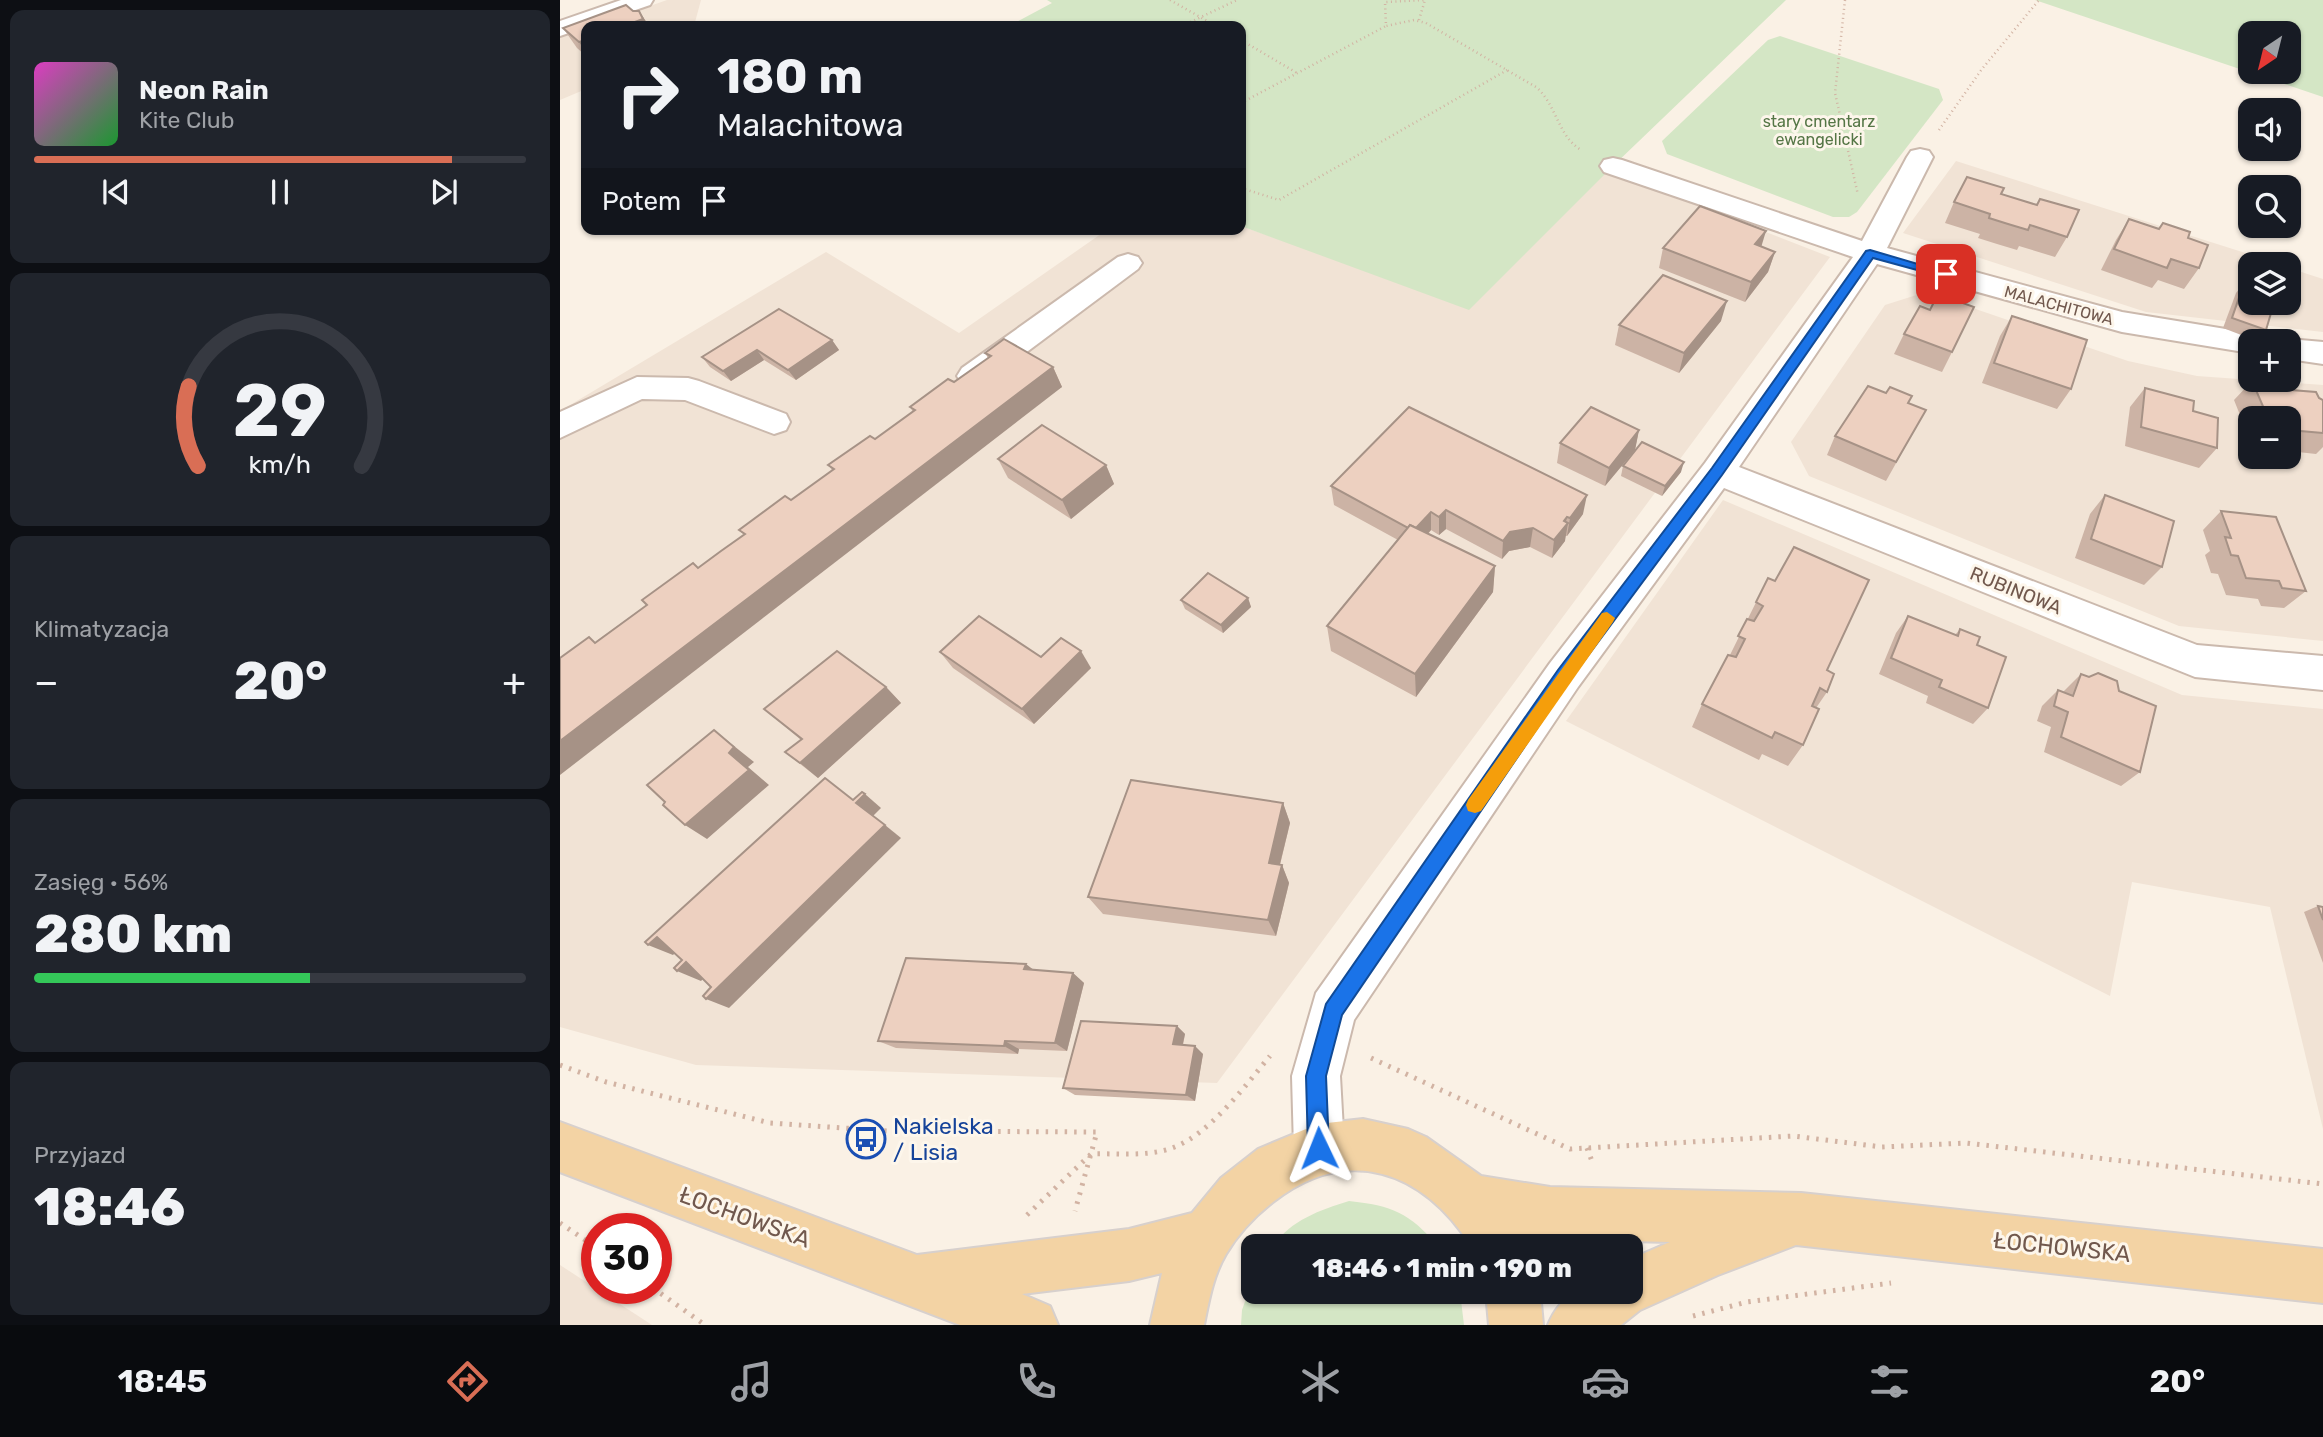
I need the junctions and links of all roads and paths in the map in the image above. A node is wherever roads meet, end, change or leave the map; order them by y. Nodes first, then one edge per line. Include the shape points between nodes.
1 (572, 0) edge
2 (642, 0) edge
3 (1170, 0) edge
4 (1237, 0) edge
5 (1425, 0) edge
6 (1845, 0) edge
7 (2039, 0) edge
8 (1383, 1) edge
9 (1201, 17) junction
10 (589, 19) junction
11 (1419, 20) junction
12 (583, 21) edge
13 (1193, 21) edge
14 (1208, 21) edge
15 (581, 22) edge
16 (1386, 26) junction
17 (560, 29) edge
18 (1246, 43) edge
19 (1510, 69) junction
20 (1297, 73) junction
21 (1246, 100) edge
22 (1920, 157) joint
23 (1613, 166) joint
24 (1246, 190) edge
25 (1870, 253) junction
26 (1128, 263) dead end
27 (2238, 341) edge
28 (2301, 350) edge
29 (2323, 353) edge
30 (950, 393) edge
31 (774, 422) dead end
32 (560, 426) edge
33 (1717, 471) junction
34 (2323, 673) edge
35 (1326, 1037) junction
36 (560, 1065) edge
37 (1319, 1148) junction
38 (567, 1150) edge
39 (2323, 1184) edge
40 (1470, 1200) junction
41 (1801, 1219) junction
42 (560, 1223) edge
43 (1491, 1234) edge
44 (1207, 1236) junction
45 (581, 1237) edge
46 (2323, 1276) edge
47 (916, 1280) junction
48 (1643, 1282) edge
49 (1894, 1282) dead end
50 (672, 1302) edge
51 (1514, 1304) edge
52 (1604, 1304) edge
53 (1688, 1318) dead end
54 (705, 1325) edge
55 (1031, 1325) edge
56 (1177, 1325) edge
57 (1516, 1325) edge
58 (1575, 1325) edge

1 - 10 street
2 - 10 street
3 - 9 path
4 - 9 path
5 - 8 path
5 - 11 path
6 - 25 path via 1835,93
7 - 22 path via 1982,69
8 - 16 path
9 - 13 path
9 - 14 path
10 - 12 street
11 - 16 path
11 - 19 path
15 - 17 street
16 - 20 path
18 - 20 path
19 - 23 path via 1543,93 1574,147
19 - 24 path via 1279,200
20 - 21 path
22 - 25 street
23 - 25 street, MALACHITOWA
25 - 27 street, MALACHITOWA via 2122,322
25 - 33 street
26 - 30 street
28 - 29 street
31 - 32 street via 688,389 637,388
33 - 34 street, RUBINOWA via 2195,661
33 - 35 street via 1564,675 1352,981 1333,1010
35 - 36 path via 1279,1046 1224,1108 1192,1138 1175,1147 1091,1154 1097,1132 888,1131 770,1123 606,1082
35 - 37 street via 1316,1076
35 - 39 path via 1570,1149 1793,1136 1882,1147 1966,1143
37 - 40 main road via 1357,1143 1398,1150 1437,1169
37 - 44 main road via 1266,1171 1227,1207
38 - 47 main road, ŁOCHOWSKA
40 - 41 main road, ŁOCHOWSKA via 1550,1213
40 - 43 main road
41 - 46 main road, ŁOCHOWSKA
41 - 48 main road, ŁOCHOWSKA via 1708,1252
42 - 45 path
44 - 47 main road, ŁOCHOWSKA via 1129,1255
44 - 56 main road via 1188,1275
47 - 55 main road, ŁOCHOWSKA
49 - 53 path via 1747,1301
50 - 54 path
51 - 57 main road
52 - 58 main road

